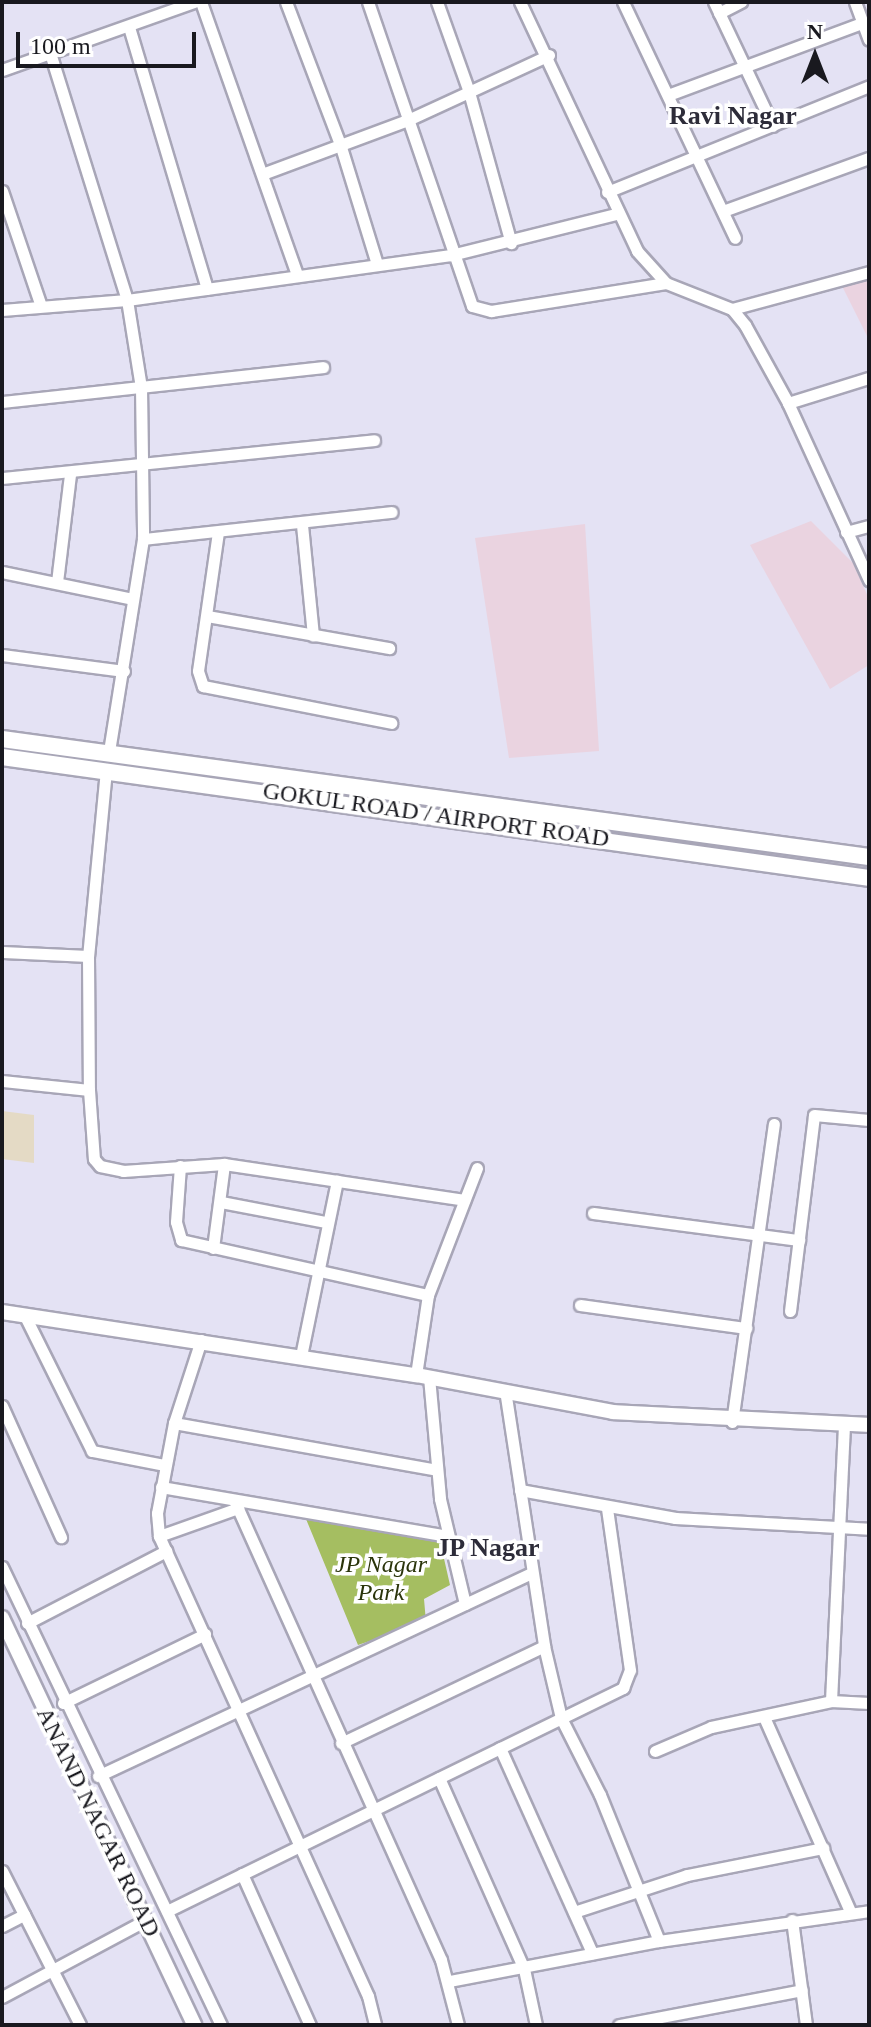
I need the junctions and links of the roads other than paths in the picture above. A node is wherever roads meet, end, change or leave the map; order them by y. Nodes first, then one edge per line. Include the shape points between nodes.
1 (194, 2) edge
2 (201, 2) edge
3 (286, 2) edge
4 (368, 2) edge
5 (437, 2) edge
6 (520, 2) edge
7 (623, 2) edge
8 (741, 2) edge
9 (855, 2) edge
10 (716, 7) edge
11 (862, 23) junction
12 (129, 27) junction
13 (869, 39) edge
14 (549, 55) junction
15 (51, 56) junction
16 (2, 70) edge
17 (747, 70) junction
18 (869, 86) edge
19 (469, 92) junction
20 (668, 95) junction
21 (410, 119) junction
22 (773, 126) junction
23 (341, 147) junction
24 (698, 157) junction
25 (869, 158) edge
26 (265, 173) junction
27 (2, 191) edge
28 (607, 192) junction
29 (723, 211) junction
30 (616, 214) junction
31 (735, 238) dead end
32 (511, 243) junction
33 (451, 255) junction
34 (377, 264) junction
35 (869, 272) edge
36 (297, 274) junction
37 (666, 283) junction
38 (207, 289) junction
39 (127, 300) junction
40 (41, 306) junction
41 (732, 309) junction
42 (2, 310) edge
43 (323, 367) dead end
44 (869, 378) edge
45 (141, 387) junction
46 (2, 402) edge
47 (788, 403) junction
48 (374, 440) dead end
49 (145, 465) junction
50 (70, 475) junction
51 (2, 478) edge
52 (392, 512) dead end
53 (302, 525) junction
54 (869, 526) edge
55 (218, 532) junction
56 (846, 532) junction
57 (143, 539) junction
58 (2, 572) edge
59 (869, 580) edge
60 (57, 582) junction
61 (132, 599) junction
62 (207, 616) junction
63 (313, 635) junction
64 (389, 648) dead end
65 (2, 655) edge
66 (124, 671) junction
67 (391, 723) dead end
68 (2, 739) edge
69 (109, 751) junction
70 (2, 757) edge
71 (106, 770) junction
72 (869, 857) edge
73 (869, 878) edge
74 (2, 952) edge
75 (88, 956) junction
76 (2, 1081) edge
77 (89, 1090) junction
78 (869, 1120) edge
79 (774, 1124) dead end
80 (224, 1164) junction
81 (180, 1166) junction
82 (477, 1168) dead end
83 (337, 1181) junction
84 (464, 1200) junction
85 (221, 1202) junction
86 (593, 1213) dead end
87 (326, 1222) junction
88 (758, 1235) junction
89 (799, 1240) junction
90 (213, 1248) junction
91 (316, 1267) junction
92 (428, 1295) junction
93 (580, 1305) dead end
94 (790, 1311) dead end
95 (2, 1312) edge
96 (24, 1314) junction
97 (746, 1328) junction
98 (201, 1340) junction
99 (301, 1356) junction
100 (422, 1376) junction
101 (505, 1390) junction
102 (2, 1406) edge
103 (732, 1422) junction
104 (174, 1423) junction
105 (844, 1423) junction
106 (869, 1425) edge
107 (165, 1465) junction
108 (437, 1470) junction
109 (161, 1487) junction
110 (520, 1490) junction
111 (237, 1505) junction
112 (607, 1509) junction
113 (840, 1528) junction
114 (869, 1529) edge
115 (159, 1536) junction
116 (448, 1536) junction
117 (61, 1537) dead end
118 (166, 1551) junction
119 (2, 1567) edge
120 (532, 1573) junction
121 (465, 1604) junction
122 (2, 1618) edge
123 (27, 1623) junction
124 (205, 1634) junction
125 (544, 1646) junction
126 (313, 1673) junction
127 (831, 1701) junction
128 (63, 1703) junction
129 (869, 1703) edge
130 (238, 1708) junction
131 (764, 1717) junction
132 (561, 1718) junction
133 (341, 1743) junction
134 (500, 1748) junction
135 (655, 1751) dead end
136 (98, 1776) junction
137 (439, 1778) junction
138 (373, 1810) junction
139 (299, 1844) junction
140 (823, 1848) junction
141 (2, 1871) edge
142 (242, 1874) junction
143 (640, 1887) junction
144 (167, 1911) junction
145 (869, 1911) edge
146 (574, 1912) junction
147 (851, 1913) junction
148 (24, 1915) junction
149 (146, 1920) junction
150 (792, 1920) junction
151 (2, 1926) edge
152 (659, 1941) junction
153 (592, 1953) junction
154 (524, 1969) junction
155 (51, 1972) junction
156 (449, 1981) junction
157 (802, 1990) junction
158 (2, 1997) edge
159 (78, 2022) edge
160 (64, 2025) edge
161 (194, 2025) edge
162 (221, 2025) edge
163 (310, 2025) edge
164 (375, 2025) edge
165 (458, 2025) edge
166 (536, 2025) edge
167 (619, 2025) edge
168 (806, 2025) edge

1 - 12 street
2 - 26 street
3 - 23 street
4 - 21 street
5 - 19 street
6 - 14 street
7 - 20 street
8 - 10 street
9 - 11 street
10 - 17 street
11 - 13 street
11 - 17 street
12 - 15 street
12 - 38 street
14 - 19 street
14 - 28 street
15 - 16 street
15 - 39 street
17 - 20 street
17 - 22 street
18 - 22 street
19 - 21 street
19 - 32 street
20 - 24 street
21 - 23 street
21 - 33 street
22 - 24 street
23 - 26 street
23 - 34 street
24 - 28 street
24 - 29 street
25 - 29 street
26 - 36 street
27 - 40 street
28 - 30 street
29 - 31 street
30 - 32 street
30 - 37 street via 650,270
32 - 33 street
33 - 34 street
33 - 37 street via 477,310
34 - 36 street
35 - 41 street
36 - 38 street
37 - 41 street
38 - 39 street
39 - 40 street
39 - 45 street
40 - 42 street
41 - 47 street
43 - 45 street
44 - 47 street
45 - 46 street
45 - 49 street
47 - 56 street
48 - 49 street
49 - 50 street
49 - 57 street
50 - 51 street
50 - 60 street
52 - 53 street
53 - 55 street
53 - 63 street
54 - 56 street
55 - 57 street
55 - 62 street
56 - 59 street
57 - 61 street
58 - 60 street
60 - 61 street
61 - 66 street
62 - 63 street
62 - 67 street via 198,671 203,686
63 - 64 street
65 - 66 street
66 - 69 street
68 - 69 main road, GOKUL ROAD / AIRPORT ROAD
69 - 72 main road, GOKUL ROAD / AIRPORT ROAD
70 - 71 main road, GOKUL ROAD / AIRPORT ROAD
71 - 73 main road, GOKUL ROAD / AIRPORT ROAD
71 - 75 street
74 - 75 street
75 - 77 street
76 - 77 street
77 - 81 street via 94,1159 100,1166 123,1171
78 - 89 street via 814,1115
79 - 88 street
80 - 81 street
80 - 83 street
80 - 85 street
81 - 90 street via 177,1234 190,1245
82 - 84 street
83 - 84 street
83 - 87 street
84 - 92 street
85 - 87 street
85 - 90 street
86 - 88 street
87 - 91 street
88 - 89 street
88 - 97 street
89 - 94 street
90 - 91 street
91 - 92 street
91 - 99 street
92 - 100 street
93 - 97 street
95 - 96 street
96 - 98 street
96 - 107 street via 92,1451
97 - 103 street
98 - 99 street
98 - 104 street
99 - 100 street
100 - 101 street
100 - 108 street
101 - 103 street via 613,1412
101 - 110 street
102 - 117 street
103 - 105 street
104 - 107 street
104 - 108 street
105 - 106 street
105 - 113 street
107 - 109 street
108 - 116 street
109 - 111 street
109 - 115 street
110 - 112 street
110 - 120 street
111 - 115 street
111 - 116 street
111 - 126 street
112 - 113 street
112 - 132 street via 630,1670 616,1693
113 - 114 street
113 - 127 street
115 - 118 street
116 - 121 street
118 - 123 street
118 - 124 street
119 - 123 street
120 - 121 street
120 - 125 street
121 - 126 street
122 - 149 street, ANAND NAGAR ROAD via 78,1789
123 - 128 street
124 - 128 street
124 - 130 street
125 - 132 street
125 - 133 street
126 - 130 street
126 - 133 street
127 - 129 street
127 - 131 street
128 - 136 street
130 - 136 street
130 - 139 street
131 - 135 street via 711,1727
131 - 140 street
132 - 134 street
132 - 143 street
133 - 138 street
134 - 137 street
134 - 146 street
136 - 144 street
137 - 138 street
137 - 154 street
138 - 139 street
138 - 156 street
139 - 142 street
139 - 164 street via 368,1996
140 - 143 street
140 - 147 street
141 - 148 street
142 - 144 street
142 - 163 street
143 - 146 street
143 - 152 street
144 - 162 street
145 - 147 street
146 - 153 street
147 - 150 street
148 - 151 street
148 - 155 street
149 - 155 street
149 - 161 street, ANAND NAGAR ROAD
150 - 152 street
150 - 157 street
152 - 153 street
153 - 154 street
154 - 156 street
154 - 166 street
155 - 158 street
155 - 159 street
156 - 165 street
157 - 167 street
157 - 168 street
159 - 160 street

